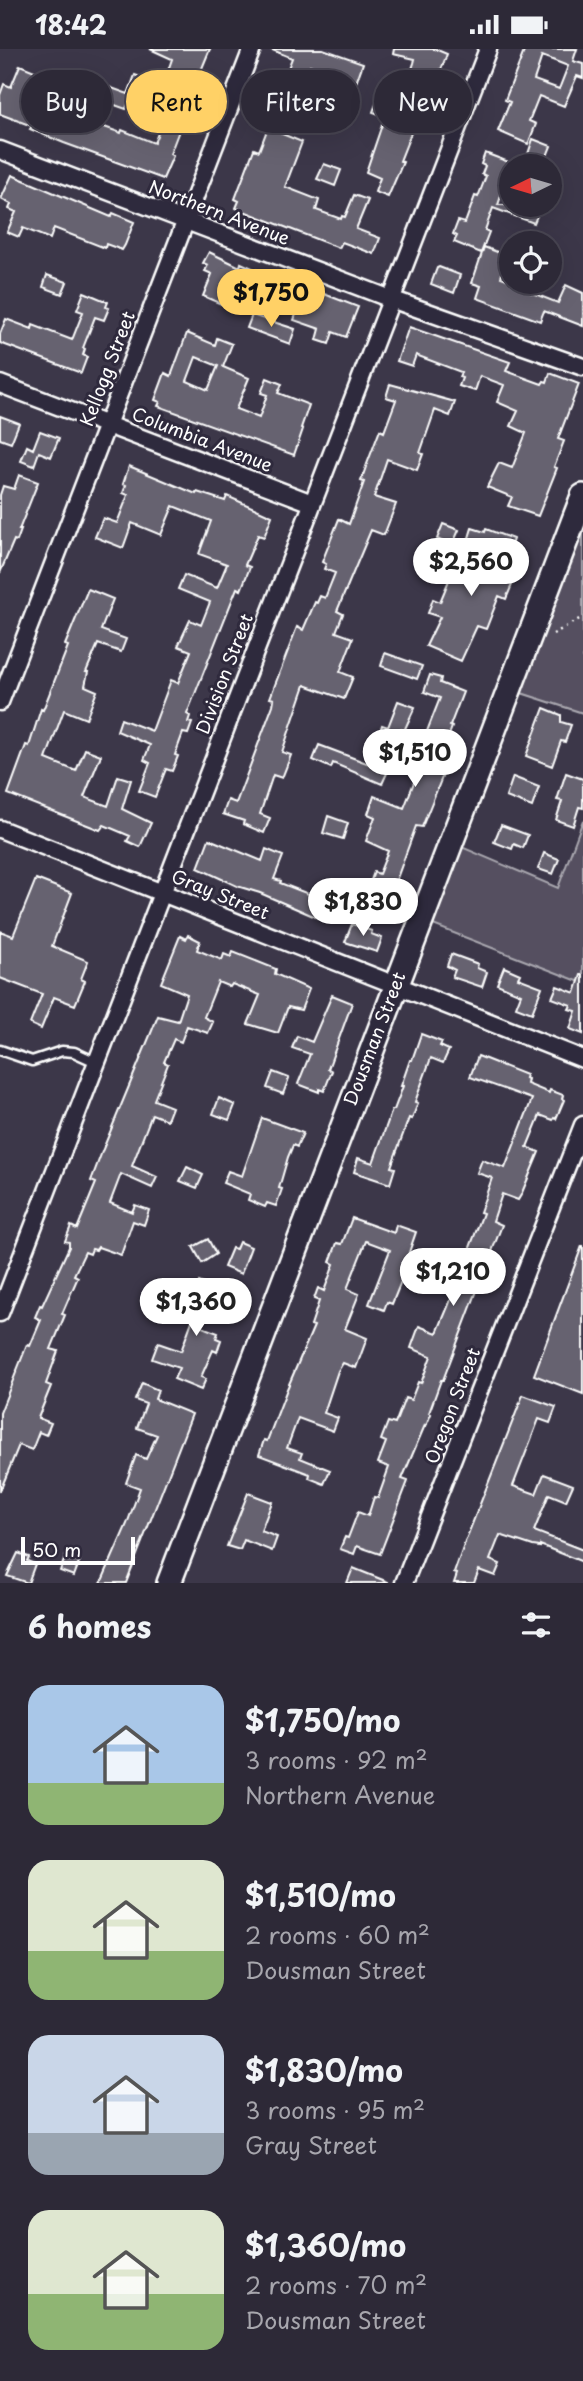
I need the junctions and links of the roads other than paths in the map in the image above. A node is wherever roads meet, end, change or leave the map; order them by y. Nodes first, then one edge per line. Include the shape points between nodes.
1 (252, 49) edge
2 (488, 49) edge
3 (0, 150) edge
4 (186, 221) junction
5 (391, 299) junction
6 (583, 367) edge
7 (0, 384) edge
8 (107, 425) junction
9 (583, 496) edge
10 (312, 503) junction
11 (0, 702) edge
12 (0, 829) edge
13 (162, 893) junction
14 (395, 985) junction
15 (0, 1050) edge
16 (583, 1059) edge
17 (96, 1062) junction
18 (583, 1125) edge
19 (0, 1313) edge
20 (169, 1583) edge
21 (404, 1583) edge

1 - 4 street, Kellogg Street
2 - 5 street, Division Street
3 - 4 street, Northern Avenue
4 - 5 street, Northern Avenue
4 - 8 street, Kellogg Street
5 - 6 street, Northern Avenue
5 - 10 street, Division Street
7 - 8 street, Columbia Avenue
8 - 10 street, Columbia Avenue
8 - 11 street, Kellogg Street
9 - 14 street, Dousman Street
10 - 13 street, Division Street
12 - 13 street, Gray Street
13 - 14 street, Gray Street
13 - 17 street, Division Street
14 - 16 street, Gray Street
14 - 20 street, Dousman Street
15 - 17 lane via 32,1061 74,1052
17 - 19 street, Division Street
18 - 21 street, Oregon Street

